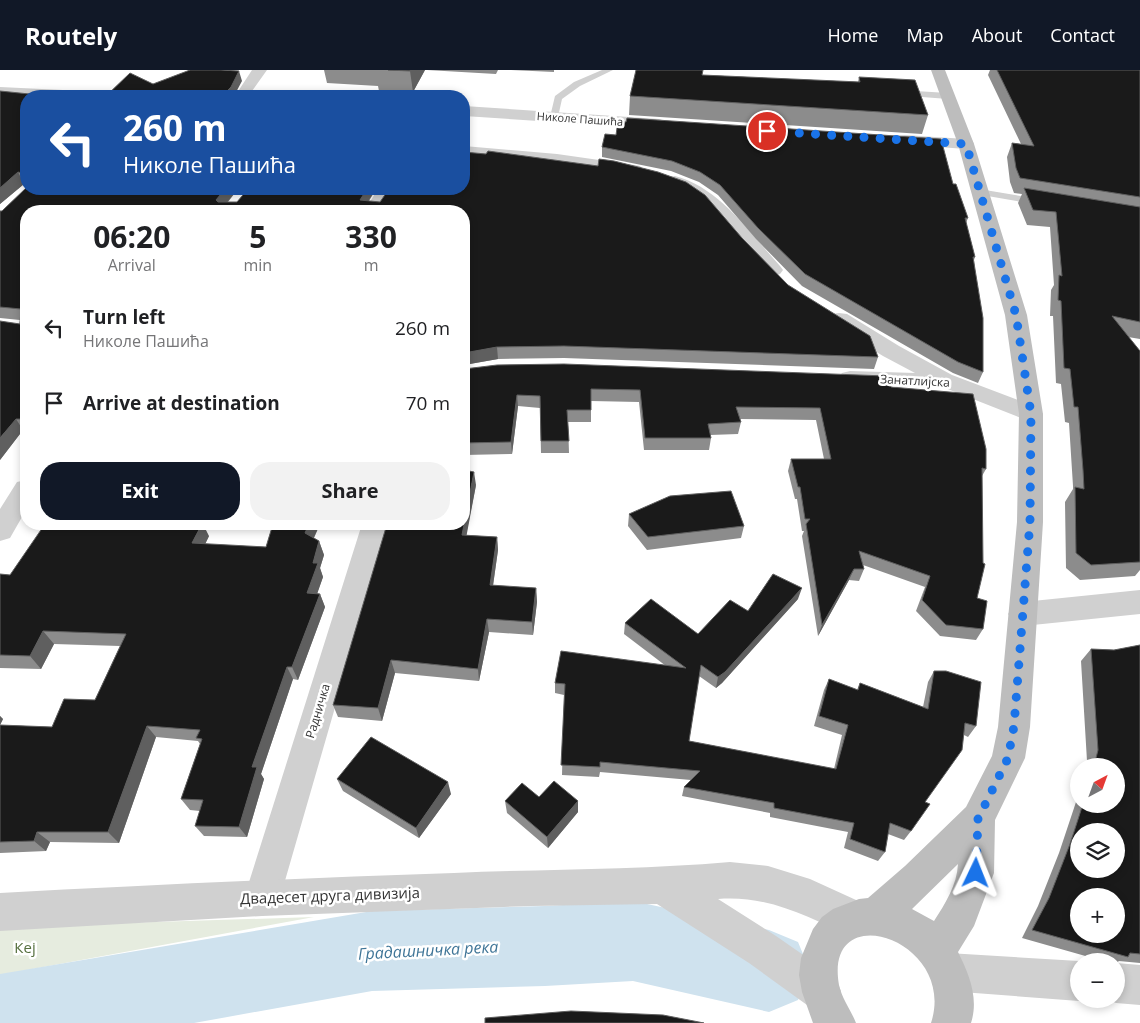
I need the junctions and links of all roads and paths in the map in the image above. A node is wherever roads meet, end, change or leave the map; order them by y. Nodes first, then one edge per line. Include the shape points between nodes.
1 (260, 70) edge
2 (609, 70) edge
3 (938, 70) edge
4 (246, 90) edge
5 (0, 92) edge
6 (20, 93) edge
7 (891, 93) edge
8 (948, 96) junction
9 (470, 111) edge
10 (554, 117) junction
11 (673, 125) edge
12 (892, 139) edge
13 (966, 144) junction
14 (470, 152) edge
15 (979, 192) junction
16 (1045, 203) edge
17 (788, 286) edge
18 (823, 309) edge
19 (832, 378) edge
20 (948, 381) junction
21 (1031, 414) junction
22 (20, 499) edge
23 (373, 530) edge
24 (0, 531) edge
25 (1140, 602) edge
26 (1023, 614) junction
27 (978, 819) junction
28 (661, 886) junction
29 (262, 898) junction
30 (0, 912) edge
31 (864, 916) junction
32 (942, 962) junction
33 (1070, 980) edge
34 (1125, 984) edge
35 (1140, 985) edge
36 (829, 1013) edge
37 (954, 1021) edge

1 - 4 street
2 - 10 lane via 577,84 558,98
3 - 8 main road
5 - 6 street
7 - 8 lane
8 - 13 main road
9 - 10 street, Николе Пашића
10 - 11 street, Николе Пашића
12 - 13 street
13 - 15 main road
14 - 17 street via 614,166 664,177 692,188 711,200
15 - 16 lane
15 - 21 main road via 1016,315
18 - 20 street
19 - 20 street, Занатлијска
20 - 21 street, Занатлијска
21 - 26 main road via 1030,522
22 - 24 street
23 - 29 street, Радничка
25 - 26 street
26 - 27 main road via 1014,726 1008,758
27 - 31 main road via 918,879
27 - 32 main road via 976,873
28 - 29 street, Двадесет друга дивизија
28 - 31 street, Двадесет друга дивизија via 730,880 768,884
28 - 36 street via 785,964
29 - 30 street, Двадесет друга дивизија
31 - 32 main road via 898,921 918,933
31 - 36 main road via 836,927 824,945 818,967
32 - 33 street
32 - 37 main road via 954,994
34 - 35 street

